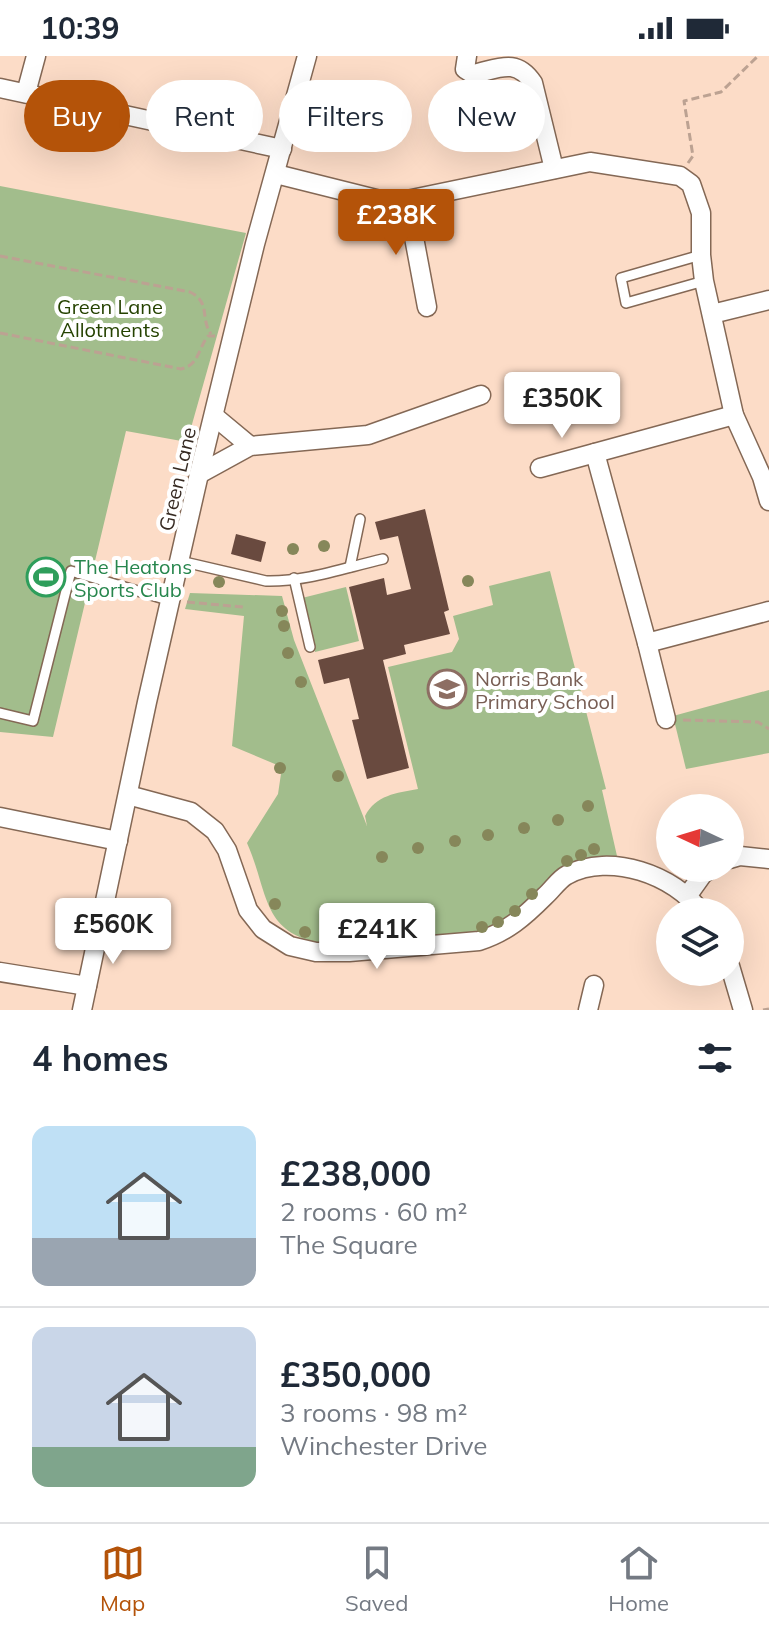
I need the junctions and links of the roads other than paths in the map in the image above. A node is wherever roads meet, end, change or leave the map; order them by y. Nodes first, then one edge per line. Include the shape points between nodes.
1 (36, 56) edge
2 (307, 56) edge
3 (467, 56) edge
4 (512, 61) edge
5 (30, 80) edge
6 (301, 80) edge
7 (0, 88) edge
8 (24, 93) edge
9 (130, 116) edge
10 (279, 148) edge
11 (281, 152) edge
12 (554, 169) junction
13 (276, 174) junction
14 (407, 200) junction
15 (701, 255) junction
16 (704, 281) junction
17 (769, 300) edge
18 (427, 307) dead end
19 (712, 314) junction
20 (481, 395) dead end
21 (734, 415) junction
22 (214, 416) junction
23 (250, 446) junction
24 (595, 453) junction
25 (540, 468) dead end
26 (199, 474) junction
27 (769, 501) edge
28 (360, 519) dead end
29 (383, 559) dead end
30 (180, 561) junction
31 (350, 567) junction
32 (294, 578) junction
33 (171, 601) junction
34 (769, 611) edge
35 (647, 643) junction
36 (310, 647) dead end
37 (0, 713) edge
38 (666, 719) road end
39 (128, 795) junction
40 (0, 817) edge
41 (118, 841) junction
42 (744, 856) edge
43 (769, 859) edge
44 (697, 882) edge
45 (688, 895) junction
46 (690, 898) edge
47 (0, 972) edge
48 (594, 985) dead end
49 (87, 986) junction
50 (736, 986) edge
51 (82, 1010) edge
52 (588, 1010) edge
53 (743, 1010) edge

1 - 5 street
2 - 6 street, Green Lane
3 - 4 street via 465,69 473,74
4 - 12 street via 533,83
7 - 8 street
9 - 10 street
11 - 13 street, Green Lane
12 - 14 street
12 - 15 street via 590,162 680,176 697,197
13 - 14 street via 380,200
13 - 22 street, Green Lane
14 - 18 street
15 - 16 street
15 - 16 lane via 621,278 626,303
16 - 19 street
17 - 19 street
19 - 21 street
20 - 23 street via 368,435
21 - 24 street
21 - 27 street
22 - 23 street
22 - 26 street, Green Lane
23 - 26 street
24 - 25 street
24 - 35 street
26 - 30 street, Green Lane
28 - 31 lane
29 - 31 lane
30 - 32 lane via 266,581
30 - 33 street, Green Lane
31 - 32 lane
32 - 36 lane
33 - 37 lane via 71,571 33,721
33 - 39 street, Green Lane
34 - 35 street
35 - 38 street
39 - 41 street, Green Lane
39 - 45 street via 191,812 215,831 248,910 263,929 290,946 316,952 479,941 518,923 566,875 590,868 638,871
40 - 41 street
41 - 49 street, Green Lane
42 - 43 street
44 - 45 street
45 - 46 street
47 - 49 street
48 - 52 street
49 - 51 street, Green Lane
50 - 53 street

